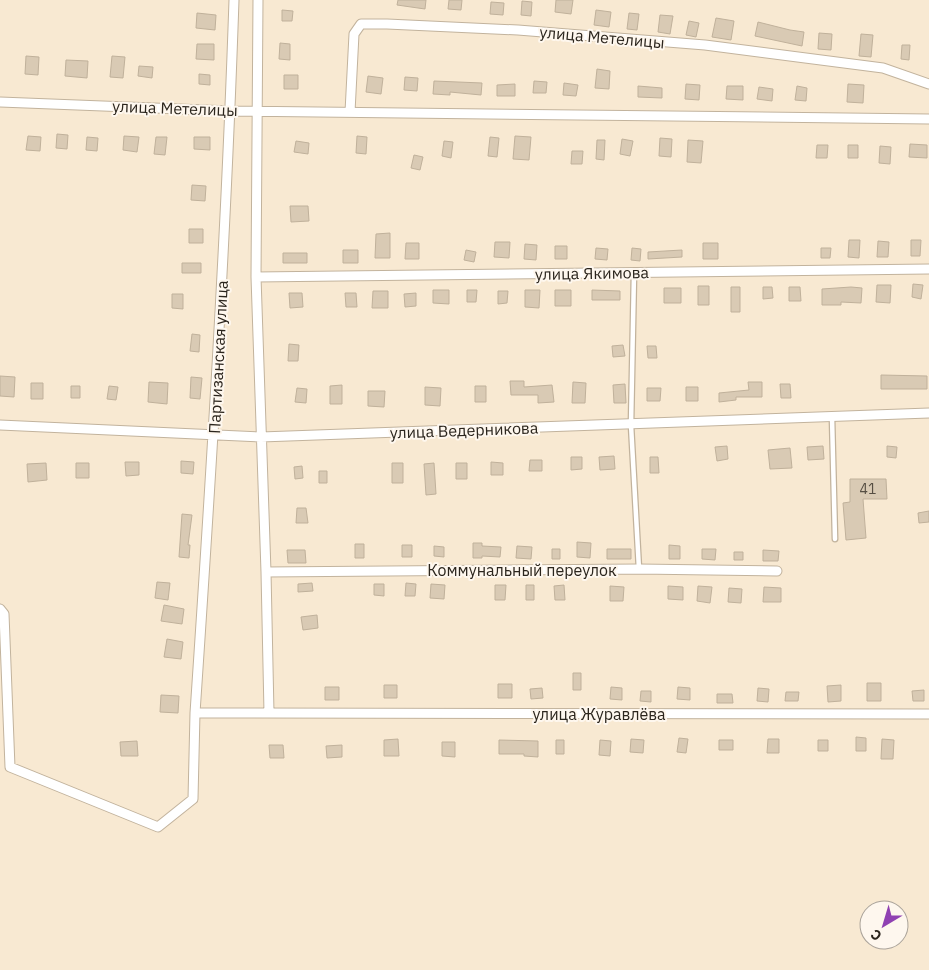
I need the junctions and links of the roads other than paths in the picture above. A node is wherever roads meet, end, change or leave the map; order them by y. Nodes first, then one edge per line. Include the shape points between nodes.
1 (234, 0) edge
2 (258, 0) edge
3 (929, 84) edge
4 (0, 102) edge
5 (231, 111) junction
6 (256, 111) junction
7 (350, 112) junction
8 (929, 119) edge
9 (929, 269) edge
10 (634, 273) junction
11 (256, 277) junction
12 (929, 413) edge
13 (832, 417) junction
14 (631, 424) junction
15 (0, 425) edge
16 (214, 435) junction
17 (261, 437) junction
18 (835, 539) dead end
19 (639, 569) junction
20 (777, 571) dead end
21 (266, 572) junction
22 (0, 609) edge
23 (195, 714) junction
24 (269, 714) junction
25 (929, 714) edge

1 - 5 street, Партизанская улица
2 - 6 street, Партизанская улица
3 - 7 street, улица Метелицы via 883,68 706,45 518,30 361,24 354,34
4 - 5 street, улица Метелицы
5 - 6 street, улица Метелицы
5 - 16 street, Партизанская улица
6 - 7 street, улица Метелицы
6 - 11 street, Партизанская улица
7 - 8 street, улица Метелицы
9 - 10 street, улица Якимова
10 - 11 street, улица Якимова
10 - 14 lane
11 - 17 street, Партизанская улица
12 - 13 street, улица Ведерникова
13 - 14 street, улица Ведерникова
13 - 18 lane
14 - 17 street, улица Ведерникова
14 - 19 lane
15 - 16 street, улица Ведерникова
16 - 17 street, улица Ведерникова
16 - 23 street, Партизанская улица
17 - 21 street, Партизанская улица
19 - 20 street, Коммунальный переулок
19 - 21 street, Коммунальный переулок
21 - 24 street, Партизанская улица
22 - 23 street, Партизанская улица via 4,614 10,767 158,827 193,799
23 - 24 street, улица Журавлёва
24 - 25 street, улица Журавлёва

